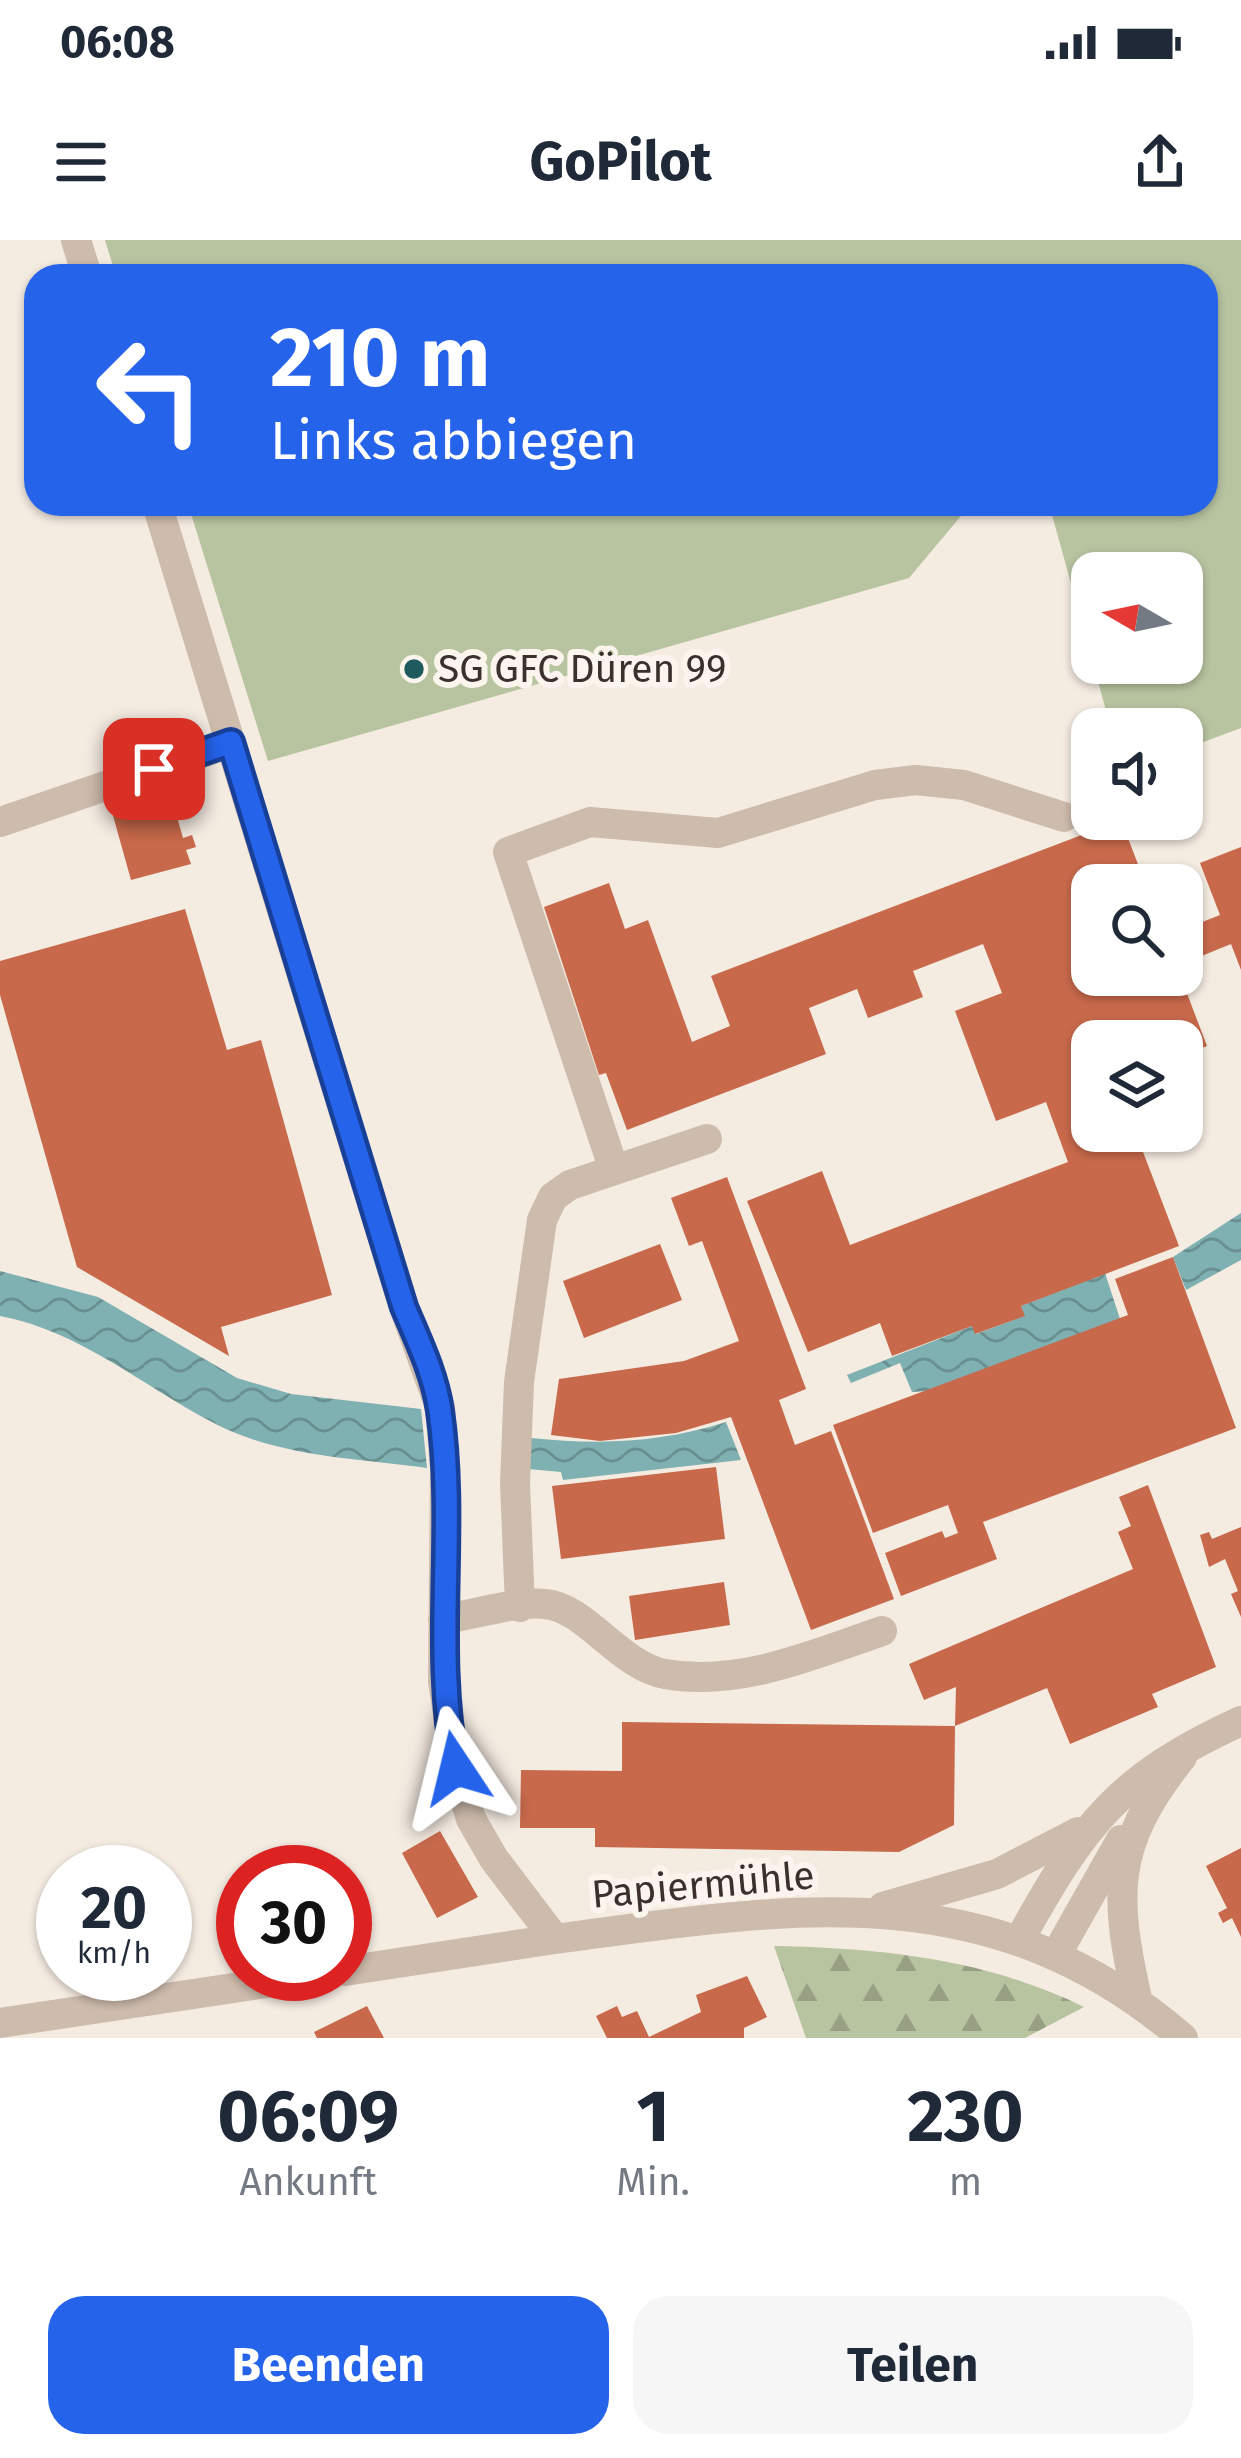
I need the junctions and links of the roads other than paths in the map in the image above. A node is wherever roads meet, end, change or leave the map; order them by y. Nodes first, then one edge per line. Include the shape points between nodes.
1 (162, 516) edge
2 (231, 742) junction
3 (1064, 817) dead end
4 (0, 822) edge
5 (707, 1139) dead end
6 (614, 1170) junction
7 (520, 1607) junction
8 (443, 1619) junction
9 (882, 1631) dead end
10 (1241, 1721) edge
11 (1195, 1742) junction
12 (1150, 1798) junction
13 (1097, 1819) junction
14 (866, 1912) junction
15 (555, 1939) junction
16 (1020, 1939) junction
17 (1056, 1954) junction
18 (372, 1967) edge
19 (216, 1991) edge
20 (1138, 2003) junction
21 (0, 2023) edge
22 (1184, 2038) edge

1 - 2 street, Papiermühle
2 - 4 street
2 - 8 street, Papiermühle via 440,1407
3 - 6 street via 986,790 916,780 718,833 590,822 508,852
5 - 6 street
6 - 7 street via 570,1185 542,1220 519,1382
7 - 8 street
7 - 9 street via 567,1611 611,1648 660,1673 719,1678
8 - 15 street, Papiermühle via 447,1725 471,1819
10 - 11 street
11 - 12 street
11 - 13 street via 1138,1776
12 - 17 street
12 - 20 street via 1119,1889
13 - 14 street via 997,1874
13 - 16 street
14 - 15 street, Papiermühle via 714,1918
14 - 16 street, Papiermühle
15 - 18 street
16 - 17 street, Papiermühle
17 - 20 street, Papiermühle
19 - 21 street
20 - 22 street, Papiermühle

